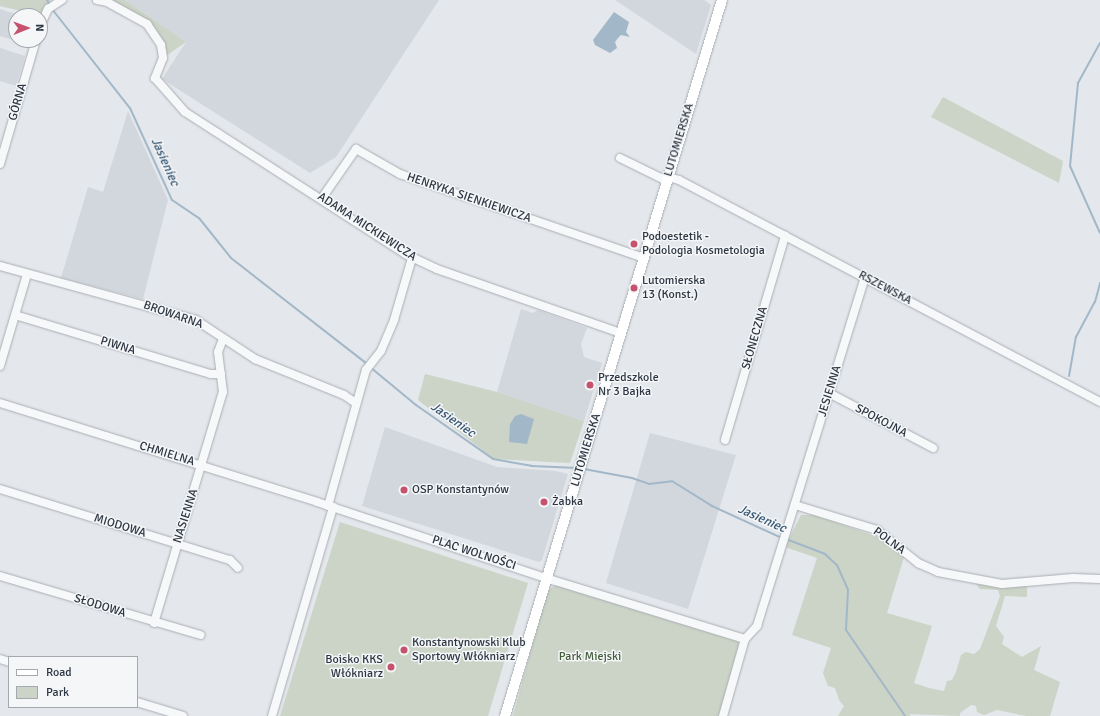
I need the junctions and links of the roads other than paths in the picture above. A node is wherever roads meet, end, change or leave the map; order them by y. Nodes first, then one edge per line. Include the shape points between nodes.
1 (62, 0) edge
2 (97, 0) edge
3 (722, 0) edge
4 (48, 12) edge
5 (34, 48) edge
6 (620, 158) dead end
7 (0, 164) edge
8 (668, 179) junction
9 (322, 198) junction
10 (785, 236) junction
11 (412, 258) junction
12 (644, 258) junction
13 (0, 266) edge
14 (27, 274) junction
15 (865, 277) junction
16 (15, 314) junction
17 (621, 333) junction
18 (223, 339) junction
19 (0, 366) edge
20 (221, 374) junction
21 (829, 393) junction
22 (0, 402) edge
23 (1100, 402) edge
24 (356, 403) junction
25 (725, 440) dead end
26 (933, 448) dead end
27 (202, 465) junction
28 (0, 488) edge
29 (795, 505) junction
30 (331, 507) junction
31 (177, 544) junction
32 (238, 568) dead end
33 (0, 576) edge
34 (547, 578) junction
35 (1100, 579) edge
36 (154, 623) junction
37 (200, 635) dead end
38 (745, 639) junction
39 (138, 702) edge
40 (183, 716) edge
41 (272, 716) edge
42 (505, 716) edge
43 (723, 716) edge

1 - 4 street
2 - 9 street, ADAMA MICKIEWICZA via 107,2 147,24 161,45 163,64 155,78 186,112
3 - 8 main road, LUTOMIERSKA
5 - 7 street, GÓRNA
6 - 8 street, RSZEWSKA
8 - 10 street, RSZEWSKA
8 - 12 main road, LUTOMIERSKA
9 - 11 street, ADAMA MICKIEWICZA
9 - 12 street, HENRYKA SIENKIEWICZA via 356,149 400,174
10 - 15 street, RSZEWSKA
10 - 25 street, SŁONECZNA
11 - 17 street, ADAMA MICKIEWICZA
11 - 24 street via 394,320 381,351 366,370
12 - 17 main road, LUTOMIERSKA
13 - 14 street, BROWARNA
14 - 16 street
14 - 18 street, BROWARNA via 189,318 206,325
15 - 21 street, JESIENNA
15 - 23 street, RSZEWSKA
16 - 19 street
16 - 20 street, PIWNA via 211,374
17 - 34 main road, LUTOMIERSKA
18 - 20 street, NASIENNA via 218,352
18 - 24 street, BROWARNA via 255,359 344,395
20 - 27 street, NASIENNA via 223,392
21 - 26 street, SPOKOJNA
21 - 29 street, JESIENNA
22 - 27 street, CHMIELNA
24 - 30 street
27 - 30 street, CHMIELNA
27 - 31 street, NASIENNA
28 - 31 street, MIODOWA
29 - 35 street, POLNA via 877,530 918,564 938,572 1002,584 1073,578
29 - 38 street via 756,626
30 - 34 street, PLAC WOLNOŚCI
30 - 41 street
31 - 32 street, MIODOWA via 230,560
31 - 36 street, NASIENNA
33 - 36 street, SŁODOWA
34 - 38 street, PLAC WOLNOŚCI
34 - 42 main road, LUTOMIERSKA
36 - 37 street, SŁODOWA
38 - 43 street
39 - 40 street

